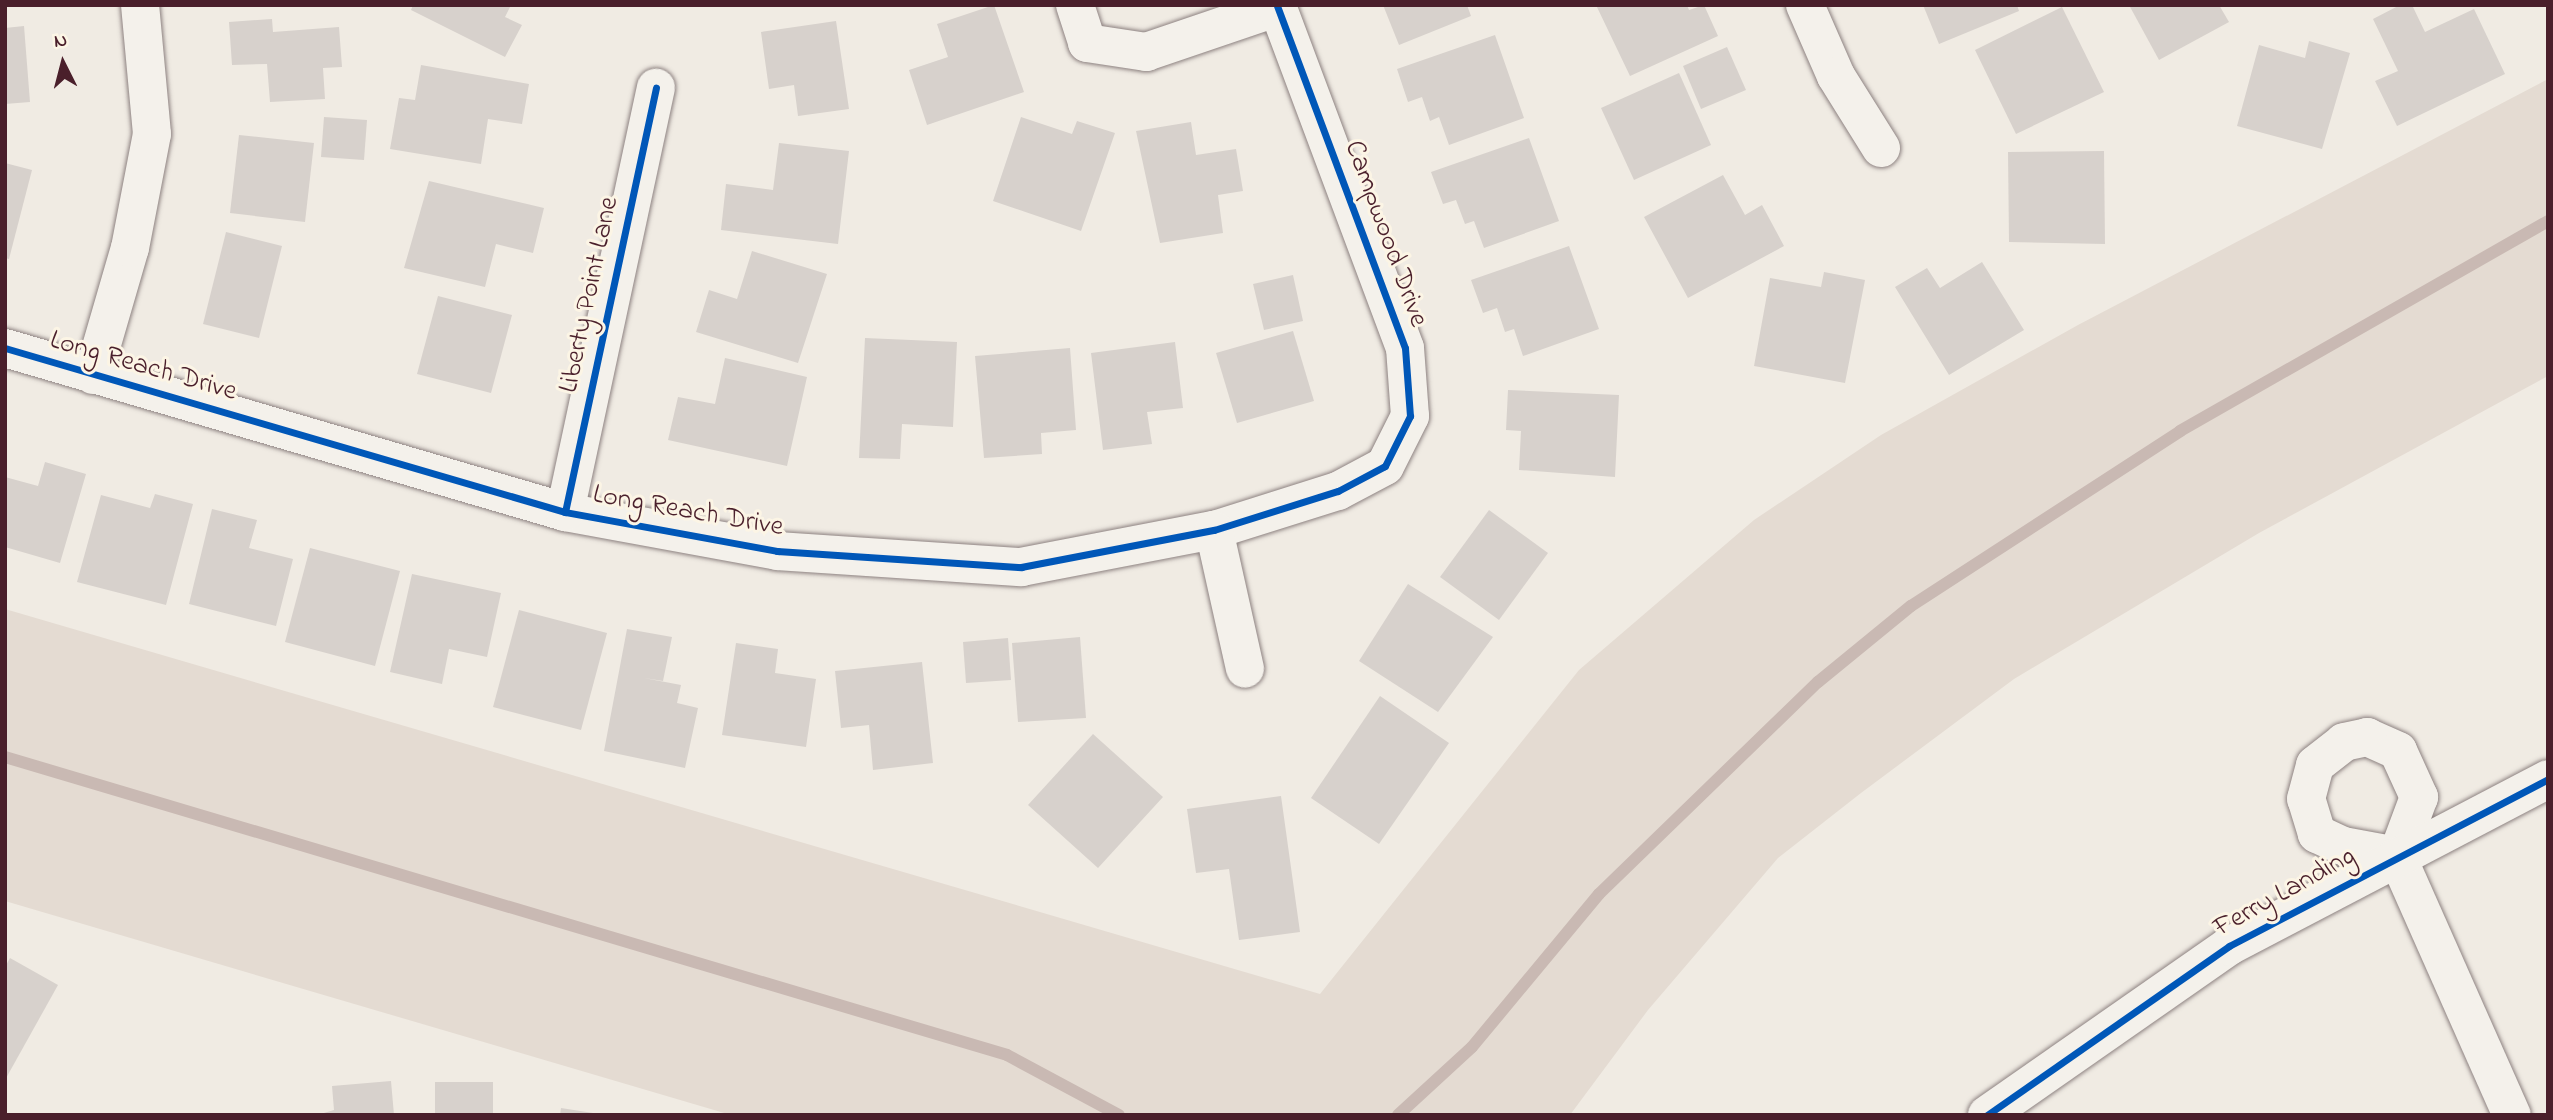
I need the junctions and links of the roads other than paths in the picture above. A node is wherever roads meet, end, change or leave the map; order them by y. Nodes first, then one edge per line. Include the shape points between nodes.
1 (140, 5) edge
2 (1075, 5) edge
3 (1804, 5) edge
4 (1277, 6) edge
5 (656, 88) dead end
6 (1881, 148) dead end
7 (5, 348) edge
8 (93, 375) junction
9 (565, 512) junction
10 (1214, 530) junction
11 (1245, 669) dead end
12 (2548, 779) edge
13 (2397, 856) junction
14 (1987, 1115) edge
15 (2512, 1115) edge

1 - 8 street via 152,134 131,248
2 - 4 street via 1087,43 1146,52
3 - 6 street via 1836,76
4 - 10 street, Campwood Drive via 1405,348 1410,416 1385,466 1338,491
5 - 9 street, Liberty Point Lane
7 - 8 street, Long Reach Drive
8 - 9 street, Long Reach Drive
9 - 10 street, Long Reach Drive via 777,551 1021,567
10 - 11 street
12 - 13 street, Ferry Landing via 2500,808
13 - 14 street, Ferry Landing via 2229,946
13 - 15 street

